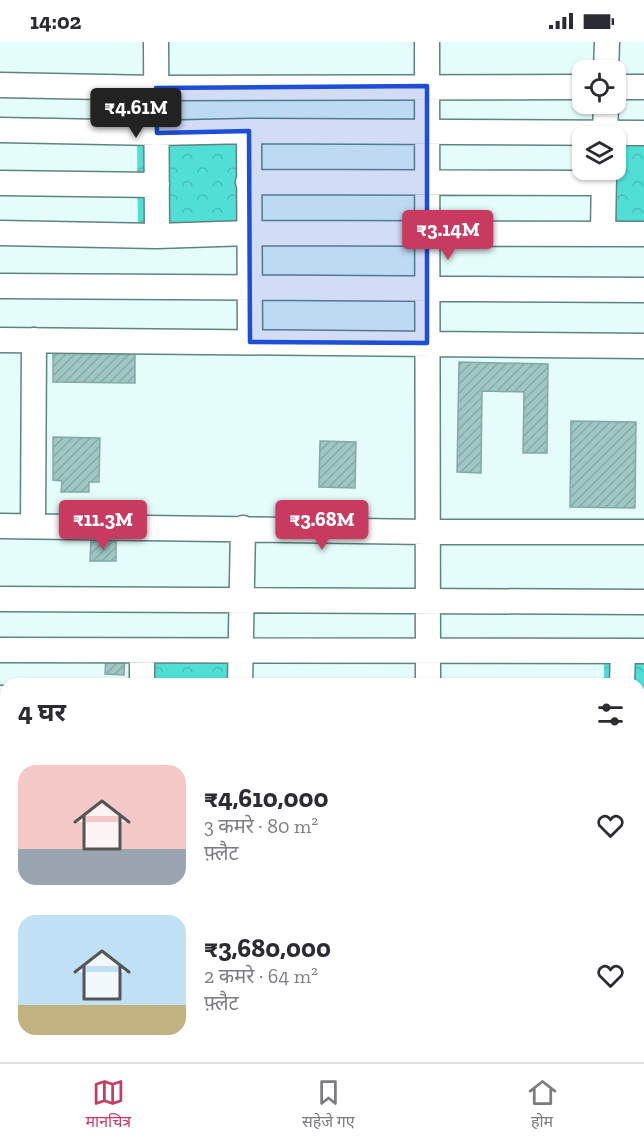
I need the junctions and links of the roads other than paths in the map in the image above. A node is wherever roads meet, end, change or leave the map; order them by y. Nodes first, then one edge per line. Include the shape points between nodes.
1 (156, 42) edge
2 (427, 42) edge
3 (607, 42) edge
4 (606, 60) edge
5 (0, 85) edge
6 (427, 86) junction
7 (572, 87) edge
8 (626, 87) edge
9 (644, 87) edge
10 (156, 88) junction
11 (0, 130) edge
12 (249, 131) junction
13 (427, 132) junction
14 (626, 133) edge
15 (644, 133) edge
16 (157, 134) junction
17 (572, 134) edge
18 (572, 177) edge
19 (604, 180) edge
20 (248, 182) junction
21 (0, 183) edge
22 (428, 183) junction
23 (157, 185) junction
24 (0, 233) edge
25 (250, 233) junction
26 (428, 234) junction
27 (603, 234) junction
28 (644, 234) edge
29 (157, 236) junction
30 (0, 286) edge
31 (249, 287) junction
32 (427, 288) junction
33 (644, 290) edge
34 (0, 339) edge
35 (34, 340) junction
36 (250, 342) junction
37 (428, 344) junction
38 (644, 346) edge
39 (0, 526) edge
40 (33, 526) junction
41 (243, 528) junction
42 (428, 532) junction
43 (644, 532) edge
44 (0, 599) edge
45 (242, 600) junction
46 (427, 601) junction
47 (644, 602) edge
48 (0, 650) edge
49 (241, 650) junction
50 (428, 650) junction
51 (142, 651) junction
52 (633, 651) edge
53 (142, 678) edge
54 (240, 678) edge
55 (428, 678) edge
56 (624, 678) edge

1 - 10 street
2 - 6 street
3 - 4 street
5 - 10 street
6 - 7 street
6 - 10 street
6 - 13 street
8 - 9 street
10 - 16 street
11 - 16 street
12 - 13 street
12 - 16 street
12 - 20 street
13 - 17 street
13 - 22 street
14 - 15 street
16 - 23 street
18 - 22 street
19 - 27 street
20 - 22 street
20 - 25 street
21 - 23 street
22 - 26 street
23 - 29 street
24 - 29 street
25 - 26 street
25 - 29 street
25 - 31 street
26 - 27 street
26 - 32 street
27 - 28 street
30 - 31 street
31 - 32 street
31 - 36 street
32 - 33 street
32 - 37 street
34 - 35 street
35 - 36 street
35 - 40 street
36 - 37 street
37 - 38 street
37 - 42 street
39 - 40 street
40 - 41 street
41 - 42 street
41 - 45 street
42 - 43 street
42 - 46 street
44 - 45 street
45 - 46 street
45 - 49 street
46 - 47 street
46 - 50 street
48 - 51 street
49 - 50 street
49 - 51 street
49 - 54 street
50 - 52 street
50 - 55 street
51 - 53 street
52 - 56 street

